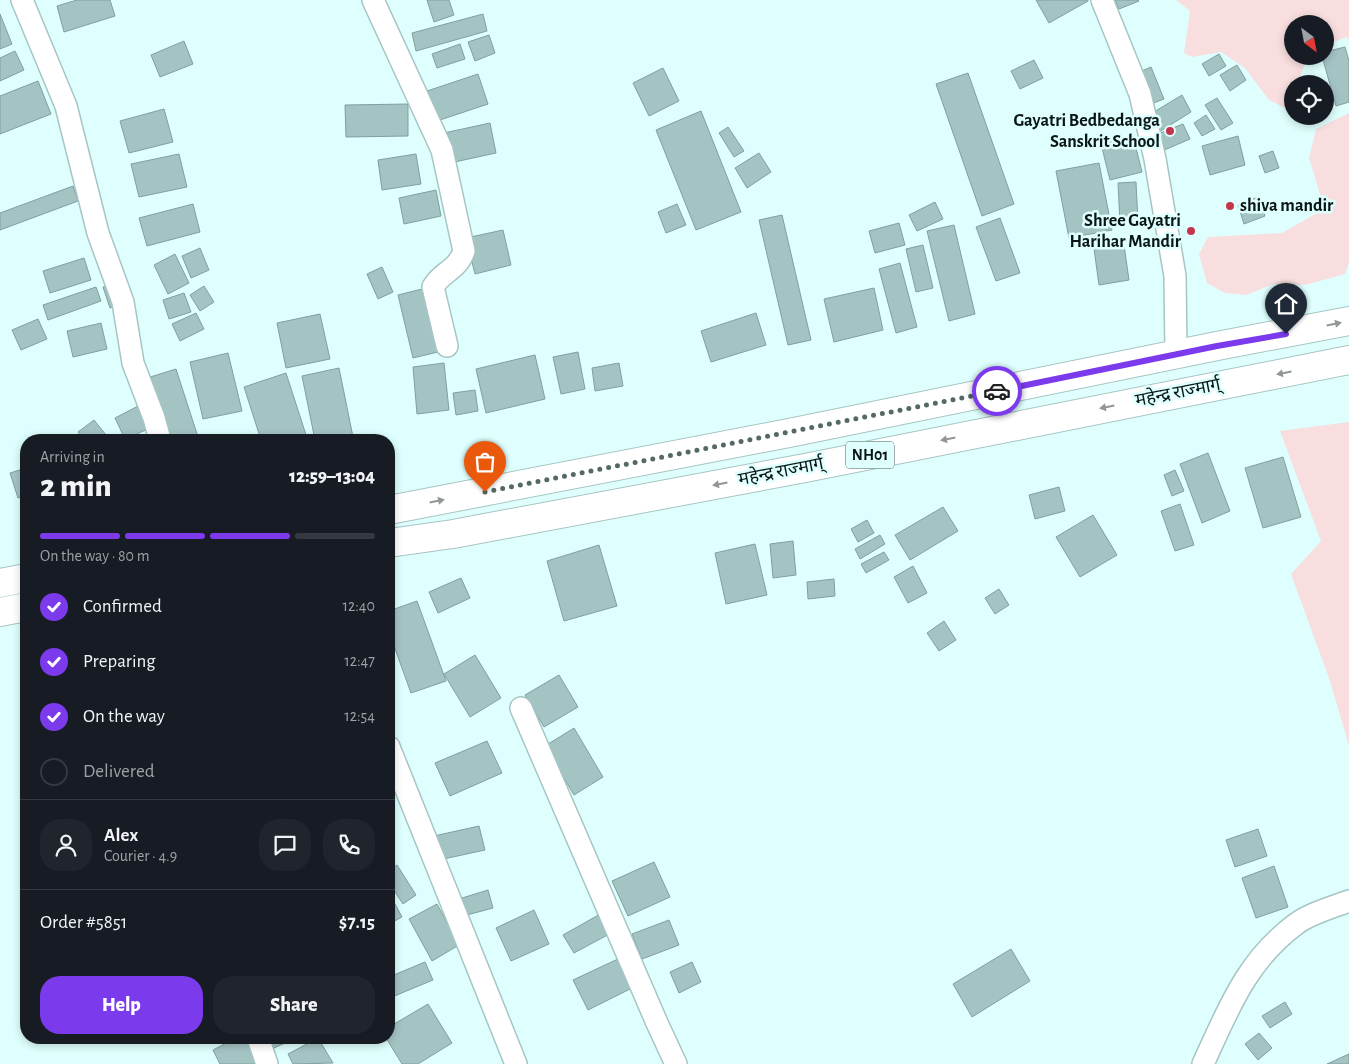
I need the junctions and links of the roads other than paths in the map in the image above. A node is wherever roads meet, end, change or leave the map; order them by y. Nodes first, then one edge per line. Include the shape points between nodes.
1 (22, 0) edge
2 (373, 0) edge
3 (1102, 0) edge
4 (1349, 321) edge
5 (447, 346) dead end
6 (1176, 354) junction
7 (1349, 360) edge
8 (158, 434) edge
9 (395, 509) edge
10 (395, 542) edge
11 (20, 579) edge
12 (0, 583) edge
13 (20, 608) edge
14 (0, 612) edge
15 (521, 708) dead end
16 (395, 762) edge
17 (1349, 901) edge
18 (260, 1044) edge
19 (267, 1064) edge
20 (516, 1064) edge
21 (676, 1064) edge
22 (1203, 1064) edge

1 - 8 street via 66,106 98,233 122,302 133,363
2 - 5 street via 442,150 464,251 455,267 433,287
3 - 6 street via 1140,94 1154,159 1175,276
6 -> 4 highway, महेन्द्र राज्मार्ग् / NH01
9 -> 6 highway, महेन्द्र राज्मार्ग् / NH01
7 -> 10 highway, महेन्द्र राज्मार्ग् / NH01 via 806,468
11 - 12 highway
13 - 14 highway
15 - 21 street
16 - 20 street
17 - 22 street via 1297,923 1265,951 1237,990
18 - 19 street

